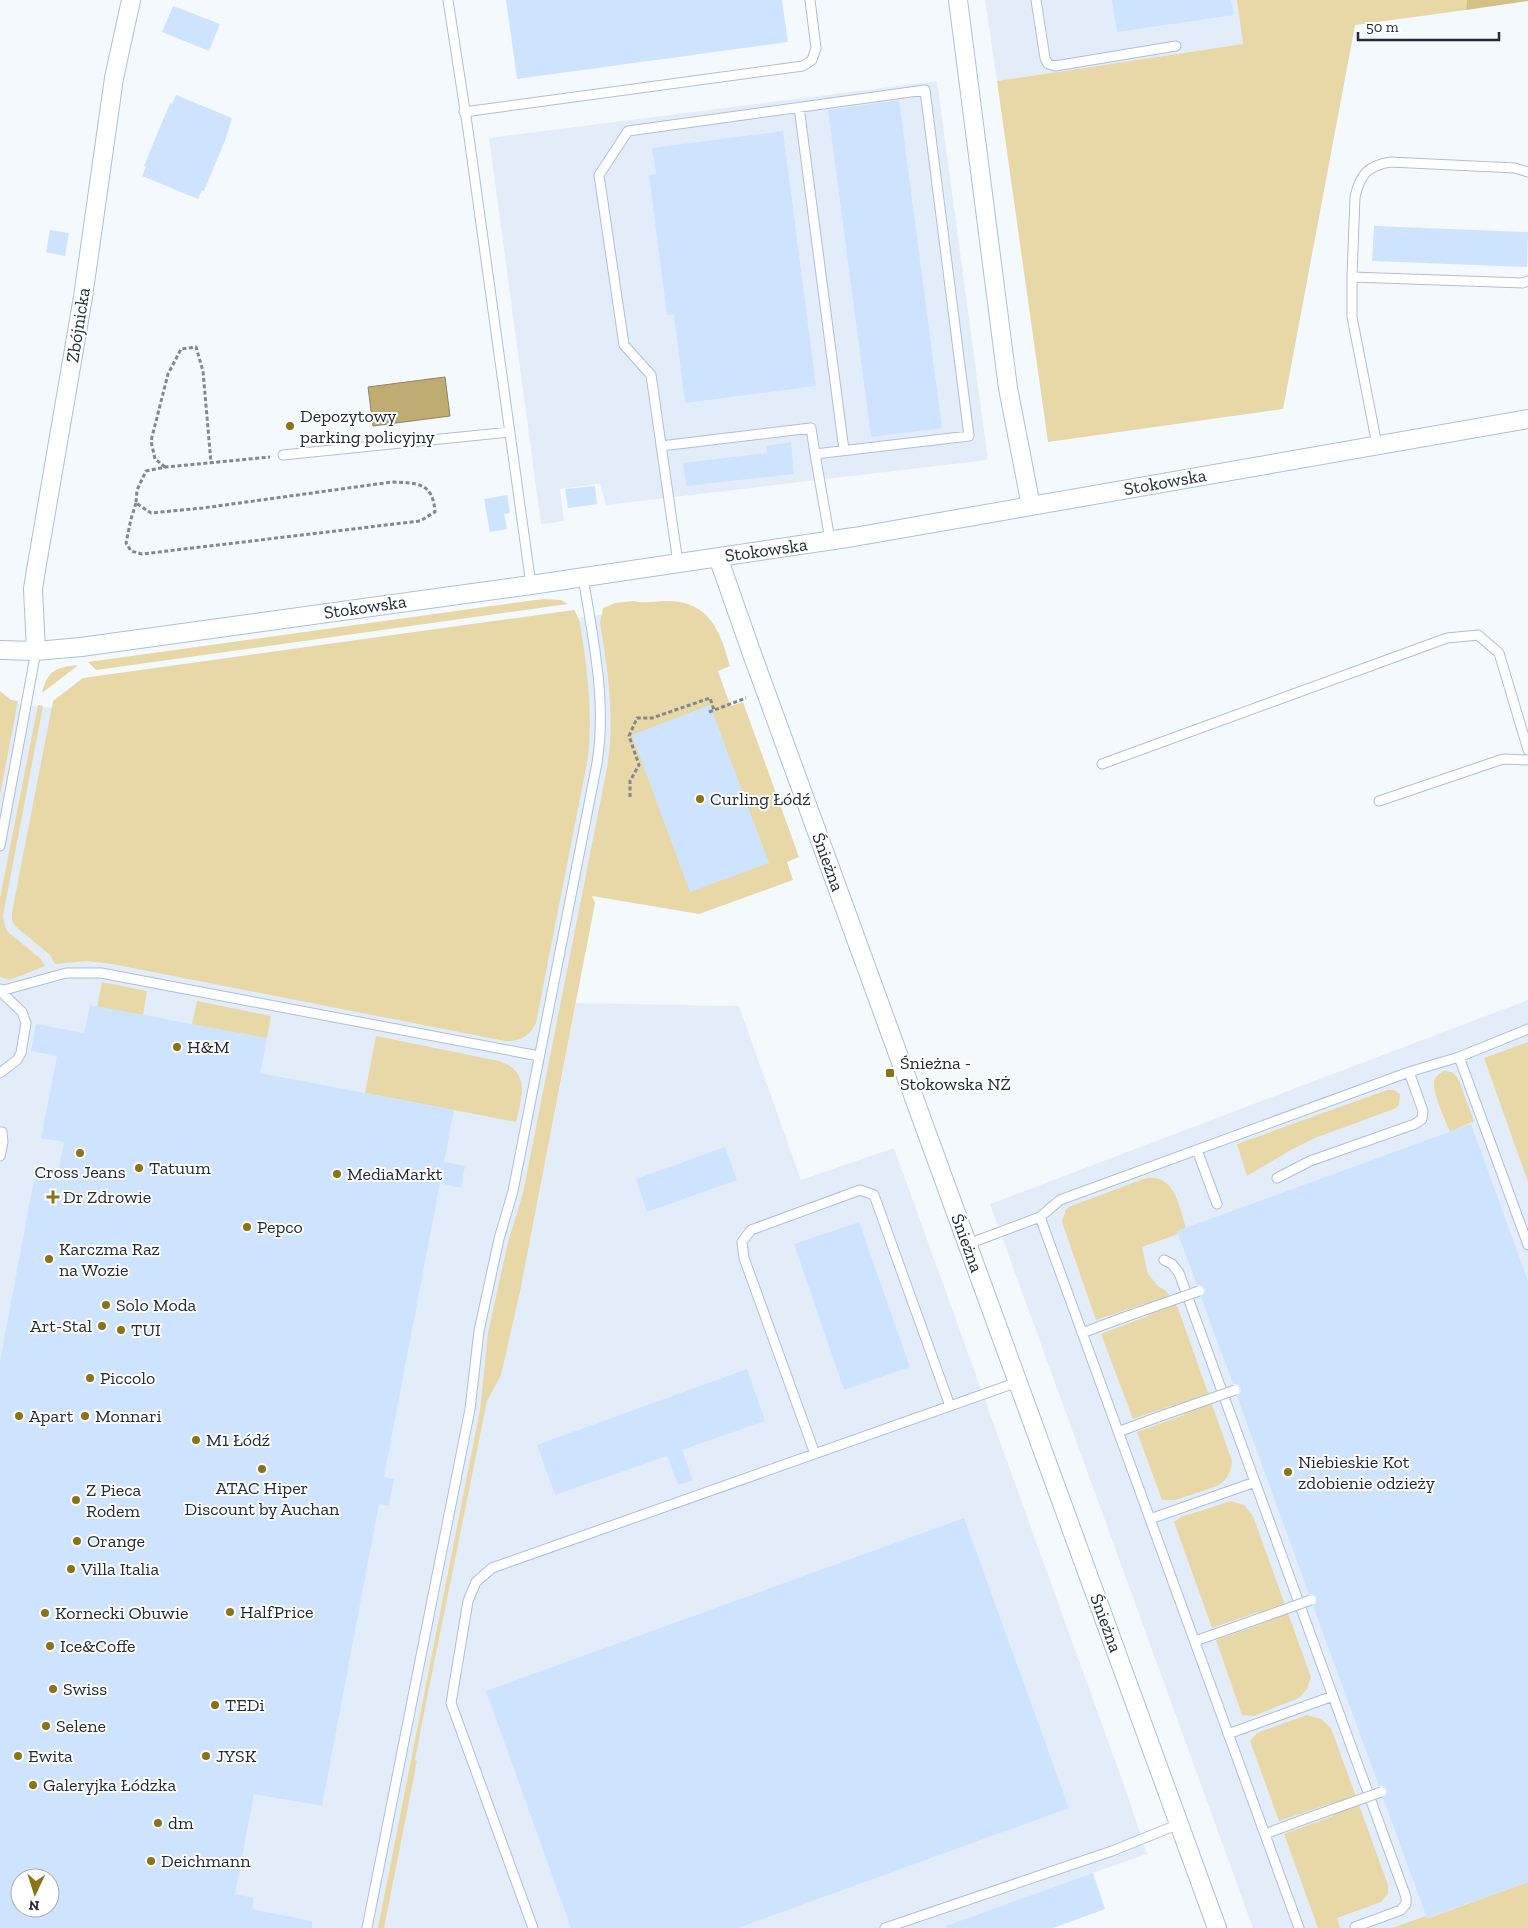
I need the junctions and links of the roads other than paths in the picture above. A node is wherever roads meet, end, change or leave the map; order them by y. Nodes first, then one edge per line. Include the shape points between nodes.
1 (131, 0) edge
2 (448, 0) edge
3 (810, 0) edge
4 (958, 0) edge
5 (1036, 0) edge
6 (1176, 46) dead end
7 (799, 107) junction
8 (464, 112) junction
9 (1528, 172) edge
10 (1352, 277) junction
11 (1528, 281) edge
12 (1528, 419) edge
13 (510, 432) junction
14 (1377, 445) junction
15 (661, 446) junction
16 (844, 450) junction
17 (814, 454) junction
18 (283, 455) road end
19 (1031, 506) junction
20 (830, 540) junction
21 (718, 557) junction
22 (678, 563) junction
23 (583, 577) junction
24 (531, 585) junction
25 (0, 650) edge
26 (36, 651) junction
27 (1528, 750) edge
28 (1528, 760) edge
29 (1102, 764) dead end
30 (1379, 801) dead end
31 (0, 846) edge
32 (0, 990) edge
33 (1528, 1029) edge
34 (539, 1056) junction
35 (1459, 1056) junction
36 (1410, 1072) junction
37 (0, 1074) edge
38 (1, 1130) edge
39 (1197, 1150) junction
40 (0, 1156) edge
41 (1276, 1178) dead end
42 (1217, 1204) dead end
43 (1040, 1217) junction
44 (968, 1244) junction
45 (1528, 1245) edge
46 (1164, 1260) dead end
47 (1198, 1291) dead end
48 (1082, 1333) junction
49 (1018, 1382) junction
50 (1235, 1390) dead end
51 (950, 1406) junction
52 (1118, 1432) junction
53 (815, 1454) junction
54 (1255, 1482) junction
55 (1150, 1519) junction
56 (1311, 1600) dead end
57 (1195, 1642) junction
58 (1333, 1696) junction
59 (1228, 1734) junction
60 (1381, 1792) dead end
61 (1179, 1824) junction
62 (1265, 1834) junction
63 (1211, 1926) edge
64 (1355, 1927) edge
65 (367, 1928) edge
66 (533, 1928) edge
67 (886, 1928) edge
68 (1299, 1928) edge

1 - 26 street, Zbójnicka via 114,78 83,297 35,576
2 - 8 lane
3 - 8 lane via 816,48 812,60 803,66
4 - 19 street via 1008,388
5 - 6 lane via 1048,64 1055,66
7 - 15 lane via 628,131 600,174 624,345 651,375
7 - 16 lane
7 - 16 lane via 924,90 926,100 969,436
8 - 13 lane
9 - 10 lane via 1515,168 1390,162 1376,165 1364,173 1356,190
10 - 11 lane via 1523,284
10 - 14 lane via 1352,317
12 - 14 street, Stokowska
13 - 18 lane
13 - 24 lane
14 - 19 street, Stokowska
15 - 17 lane via 810,428
15 - 22 lane
16 - 17 lane
17 - 20 lane
19 - 20 street, Stokowska
20 - 21 street, Stokowska
21 - 22 street, Stokowska
21 - 44 street, Śnieżna
22 - 23 street, Stokowska
23 - 24 street, Stokowska
23 - 34 lane via 599,681 600,746
24 - 26 street, Stokowska
25 - 26 street, Stokowska
26 - 31 lane
27 - 29 lane via 1499,653 1478,635 1447,638
28 - 30 lane via 1503,759
32 - 34 lane via 66,973 101,973
32 - 37 lane via 22,1012 26,1023 21,1053
33 - 35 lane
34 - 65 lane via 511,1198 479,1331 470,1408
35 - 36 lane
35 - 45 lane
36 - 39 lane
36 - 41 lane via 1424,1111 1422,1119 1310,1161
38 - 40 lane
39 - 42 lane
39 - 43 lane via 1060,1200
43 - 44 lane
43 - 48 lane
44 - 49 street, Śnieżna
46 - 54 lane via 1179,1273
47 - 48 lane, bridge
48 - 52 lane
49 - 51 lane
49 - 61 street, Śnieżna
50 - 52 lane, bridge
51 - 53 lane
51 - 53 lane via 874,1195 860,1190 751,1230 742,1242 744,1258
52 - 55 lane
53 - 66 lane via 492,1568 476,1582 468,1601 451,1703
54 - 55 lane
54 - 58 lane
55 - 57 lane
56 - 57 lane, bridge
57 - 59 lane
58 - 59 lane
58 - 64 lane via 1406,1897 1406,1904 1401,1910
59 - 62 lane
60 - 62 lane, bridge
61 - 63 street, Śnieżna
61 - 67 lane via 1112,1851
62 - 68 lane

